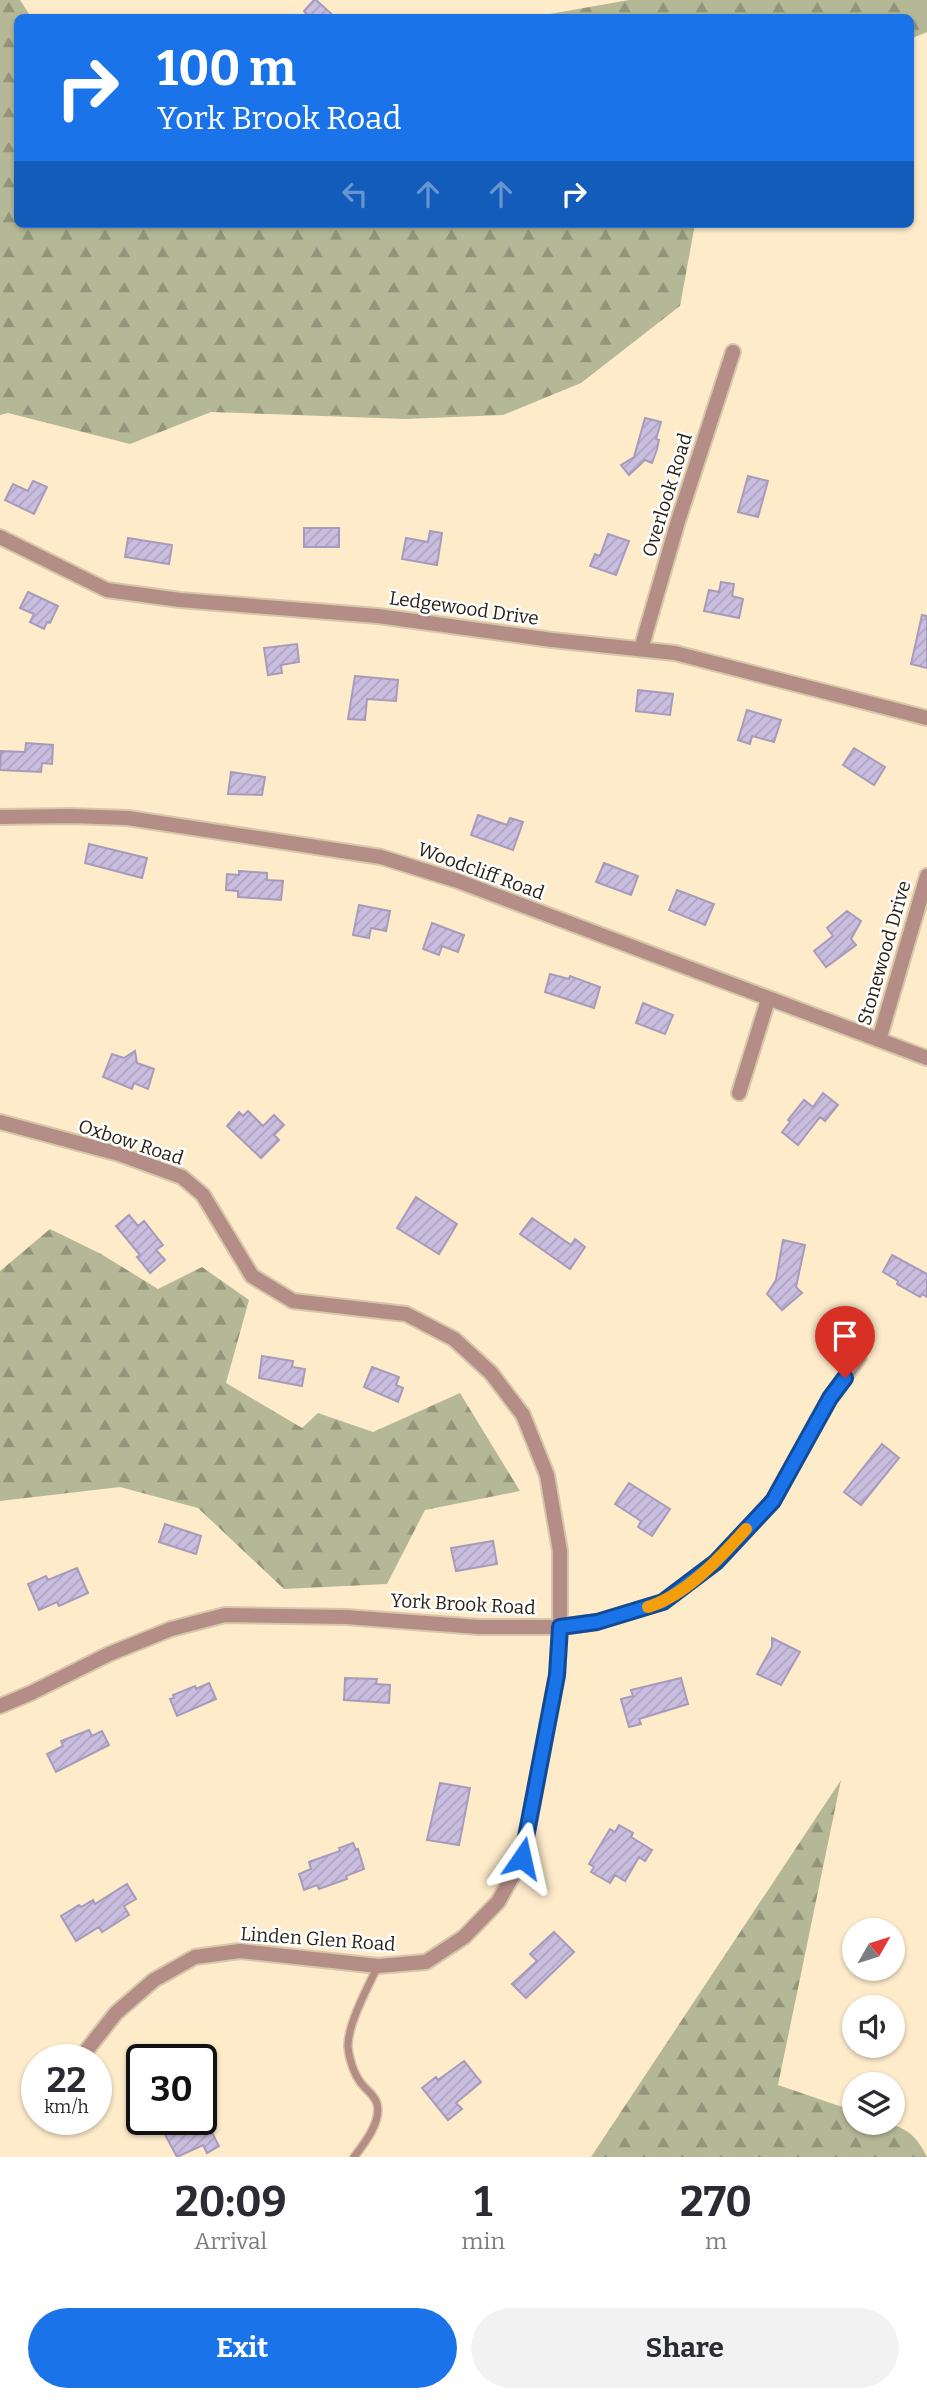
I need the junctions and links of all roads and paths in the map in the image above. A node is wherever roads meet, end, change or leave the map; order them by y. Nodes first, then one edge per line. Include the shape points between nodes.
1 (733, 352) dead end
2 (0, 537) edge
3 (641, 649) junction
4 (927, 718) edge
5 (0, 817) edge
6 (927, 876) edge
7 (768, 1000) junction
8 (878, 1040) junction
9 (927, 1058) edge
10 (739, 1093) dead end
11 (0, 1122) edge
12 (859, 1357) dead end
13 (560, 1627) junction
14 (0, 1706) edge
15 (378, 1966) junction
16 (92, 2044) edge
17 (354, 2157) edge

1 - 3 street, Overlook Road
2 - 3 street, Ledgewood Drive via 107,590 378,615
3 - 4 street, Ledgewood Drive via 675,653
5 - 7 street, Woodcliff Road via 128,818 381,857 458,881
6 - 8 street, Stonewood Drive
7 - 8 street, Woodcliff Road
7 - 10 street
8 - 9 street, Woodcliff Road
11 - 13 street, Oxbow Road via 119,1154 182,1177 203,1195 252,1276 293,1301 406,1314 454,1339 492,1373 523,1415 547,1475 560,1551
12 - 13 street, York Brook Road via 830,1398 773,1501 716,1562 663,1602 597,1622
13 - 14 street, York Brook Road via 225,1615 171,1629 109,1654
13 - 15 street, Linden Glen Road via 557,1675 522,1858 498,1902 464,1937 426,1962
15 - 16 street, Linden Glen Road via 240,1951 195,1957 154,1980 116,2013
15 - 17 lane via 348,2043 360,2082 378,2104 377,2117

